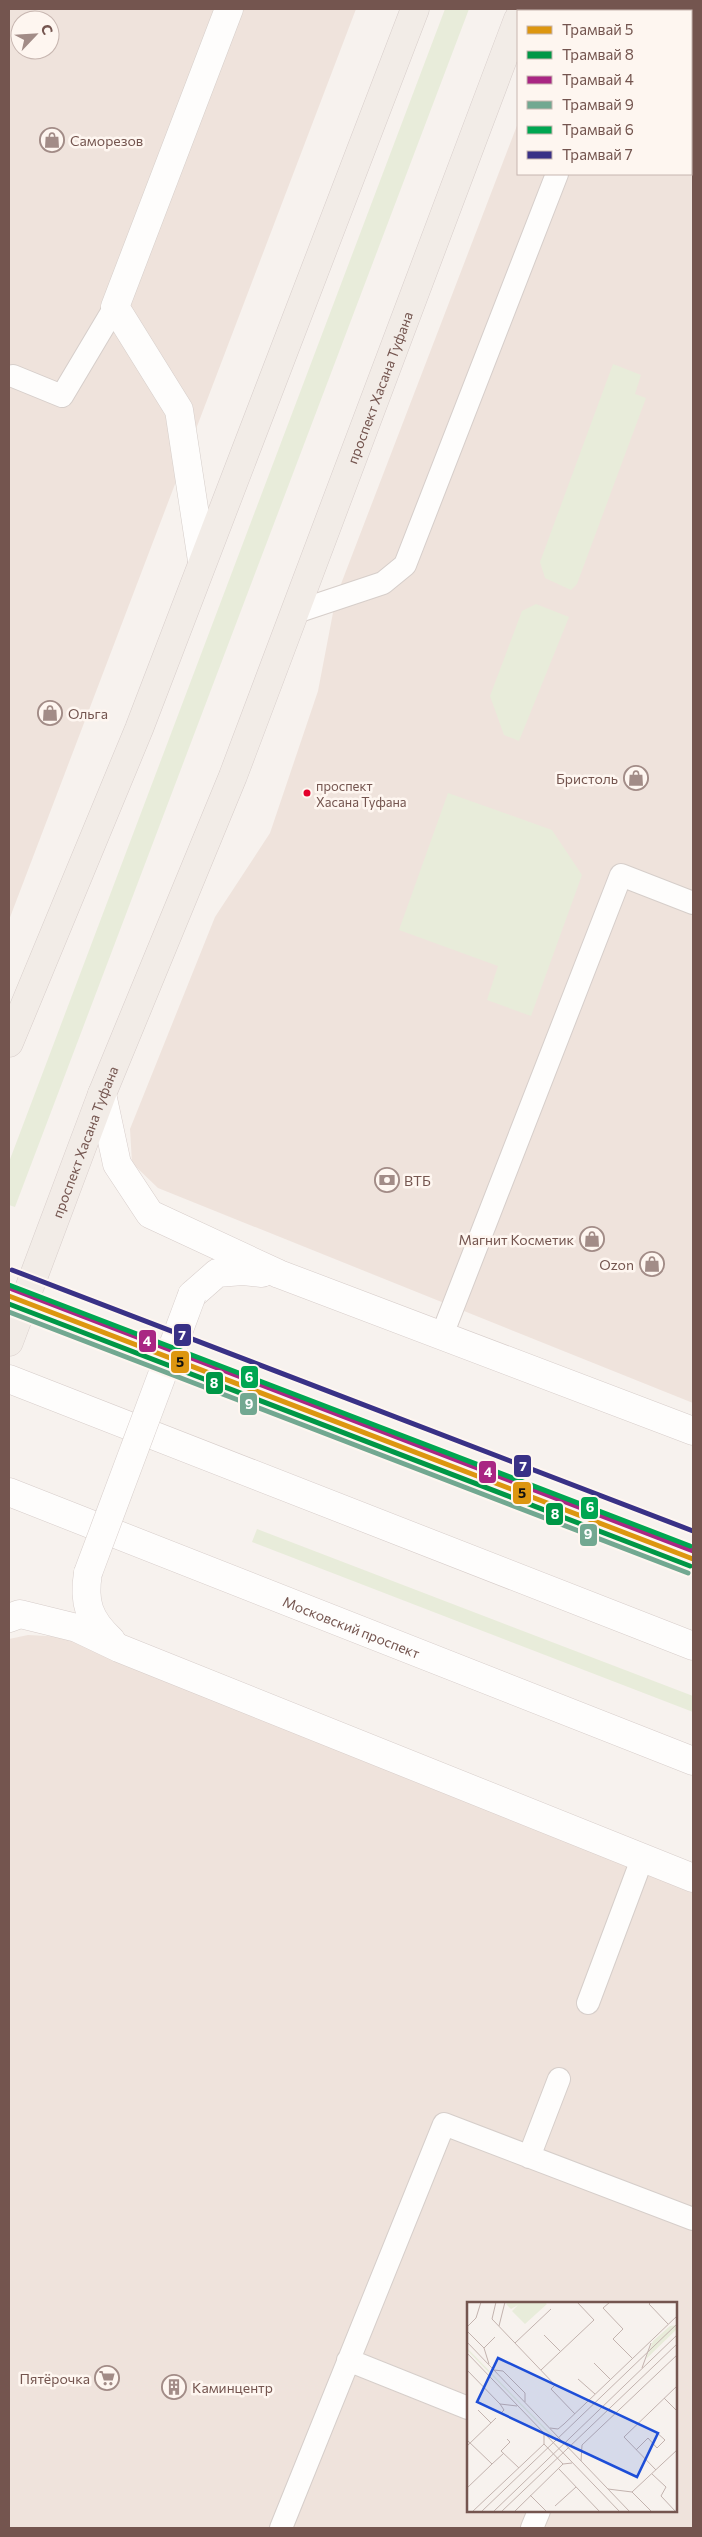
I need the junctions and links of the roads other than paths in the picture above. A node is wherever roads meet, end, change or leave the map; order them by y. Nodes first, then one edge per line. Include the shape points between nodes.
1 (229, 9) edge
2 (415, 9) edge
3 (517, 21) edge
4 (557, 175) edge
5 (115, 307) junction
6 (13, 376) dead end
7 (202, 561) junction
8 (296, 612) junction
9 (693, 903) edge
10 (9, 1043) edge
11 (102, 1094) junction
12 (278, 1274) junction
13 (442, 1335) junction
14 (9, 1342) edge
15 (9, 1379) edge
16 (693, 1431) edge
17 (9, 1492) edge
18 (9, 1618) edge
19 (693, 1646) edge
20 (119, 1648) junction
21 (693, 1761) edge
22 (642, 1858) junction
23 (693, 1878) edge
24 (588, 2003) dead end
25 (559, 2079) dead end
26 (529, 2157) junction
27 (693, 2219) edge
28 (348, 2360) junction
29 (467, 2408) edge
30 (539, 2512) edge
31 (281, 2528) edge
32 (532, 2528) edge

1 - 5 main road
2 - 7 main road
3 - 8 main road, проспект Хасана Туфана
4 - 8 lane via 405,565 383,583
5 - 6 lane via 62,396
5 - 7 main road via 179,410
7 - 10 main road via 139,729
8 - 11 main road, проспект Хасана Туфана via 233,776
9 - 13 lane via 621,875
11 - 12 main road via 117,1164 150,1214
11 - 14 main road, проспект Хасана Туфана
12 - 13 main road
12 - 20 main road, bridge via 217,1273 192,1295 88,1573 88,1611
13 - 16 main road
15 - 19 main road
17 - 21 main road, Московский проспект
18 - 20 main road via 20,1614 77,1628
20 - 22 main road
22 - 23 main road
22 - 24 lane
25 - 26 lane
26 - 27 lane
26 - 28 lane via 444,2124
28 - 29 lane
28 - 31 lane
30 - 32 lane

